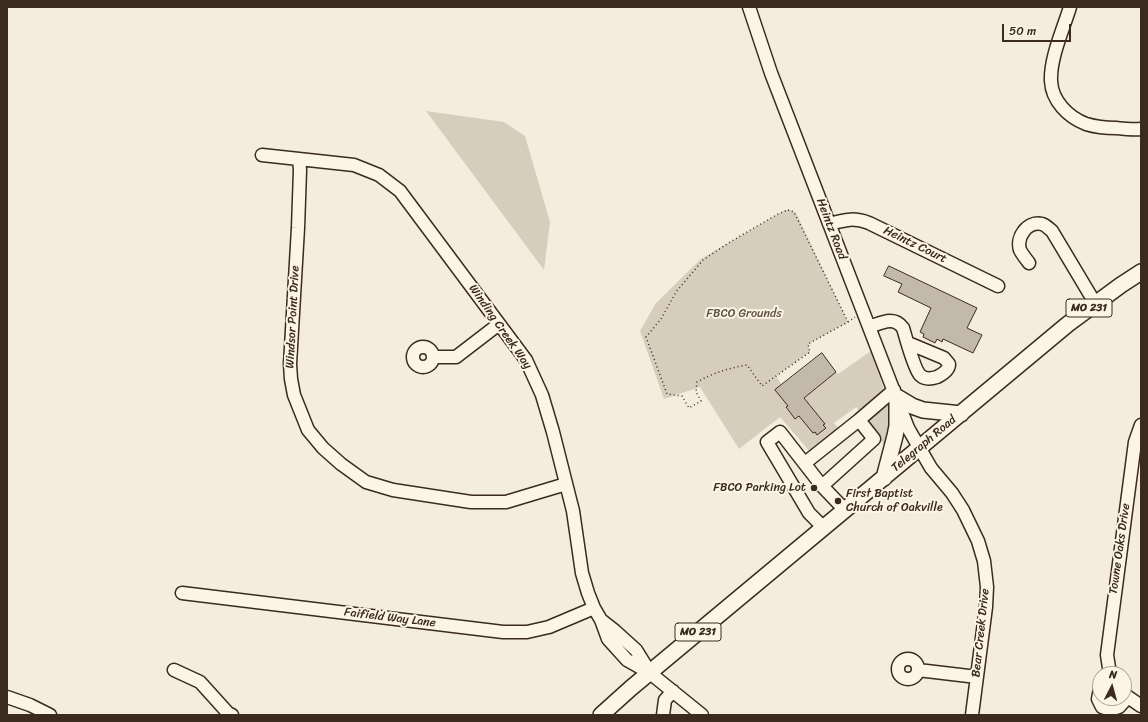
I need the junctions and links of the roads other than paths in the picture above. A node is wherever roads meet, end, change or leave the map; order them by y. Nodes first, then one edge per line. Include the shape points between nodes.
1 (749, 7) edge
2 (1070, 7) edge
3 (1141, 129) edge
4 (262, 155) dead end
5 (299, 159) junction
6 (829, 224) junction
7 (1029, 262) dead end
8 (1141, 272) edge
9 (998, 286) dead end
10 (1095, 303) junction
11 (499, 324) junction
12 (869, 327) junction
13 (908, 343) dead end
14 (433, 357) dead end
15 (896, 393) junction
16 (961, 414) junction
17 (858, 420) junction
18 (1141, 425) edge
19 (919, 449) junction
20 (804, 463) junction
21 (884, 478) junction
22 (566, 484) junction
23 (822, 486) junction
24 (845, 510) junction
25 (824, 528) junction
26 (182, 593) dead end
27 (594, 608) junction
28 (1108, 666) edge
29 (174, 670) dead end
30 (918, 670) dead end
31 (650, 673) junction
32 (977, 677) junction
33 (673, 691) junction
34 (7, 696) edge
35 (1132, 699) edge
36 (1102, 706) edge
37 (1120, 706) edge
38 (1141, 706) edge
39 (229, 714) edge
40 (50, 715) edge
41 (602, 715) edge
42 (662, 715) edge
43 (702, 715) edge
44 (972, 715) edge

1 - 6 street, Heintz Road
2 - 3 street via 1051,70 1052,92 1055,98 1068,114 1086,124
4 - 5 street, Winding Creek Way
5 - 11 street, Winding Creek Way via 354,165 379,175 400,191
5 - 22 street, Windsor Point Drive via 298,228 290,364 294,395 308,430 323,448 366,482 393,490 471,502 506,502
6 - 9 street, Heintz Court via 845,219 869,222
6 - 12 street, Heintz Road
7 - 10 street via 1021,252 1020,235 1026,228 1041,224 1052,231
8 - 10 main road, Telegraph Road / MO 231
10 - 16 main road, Telegraph Road / MO 231
11 - 14 street via 456,357
11 - 22 street, Winding Creek Way via 526,360 542,395
12 - 13 street via 888,321 900,323
12 - 15 street, Heintz Road
15 - 16 main road via 912,406 923,410
15 - 17 street
15 - 19 street, Heintz Road via 908,428
15 - 21 main road via 897,426
16 - 19 main road, Telegraph Road / MO 231
17 - 20 street
17 - 23 street via 874,439
18 - 28 street, Towne Oaks Drive via 1135,442 1107,655
19 - 21 main road, Telegraph Road / MO 231
19 - 32 street, Bear Creek Drive via 963,510 984,560 986,607
20 - 23 street
20 - 25 street via 780,432 767,442 809,513
21 - 24 main road, Telegraph Road / MO 231
22 - 27 street, Winding Creek Way via 577,529 582,573
23 - 24 street
24 - 25 main road, Telegraph Road / MO 231
25 - 31 main road, Telegraph Road / MO 231
26 - 27 street, Faifield Way Lane via 503,632 528,632 549,627
27 - 31 street, Winding Creek Way via 601,620 636,650
29 - 39 street via 200,682
30 - 32 street
31 - 33 street
31 - 41 main road, Telegraph Road / MO 231
32 - 44 street, Bear Creek Drive
33 - 42 street via 665,700
33 - 43 street
34 - 40 street
35 - 38 street
36 - 37 street via 1111,710

